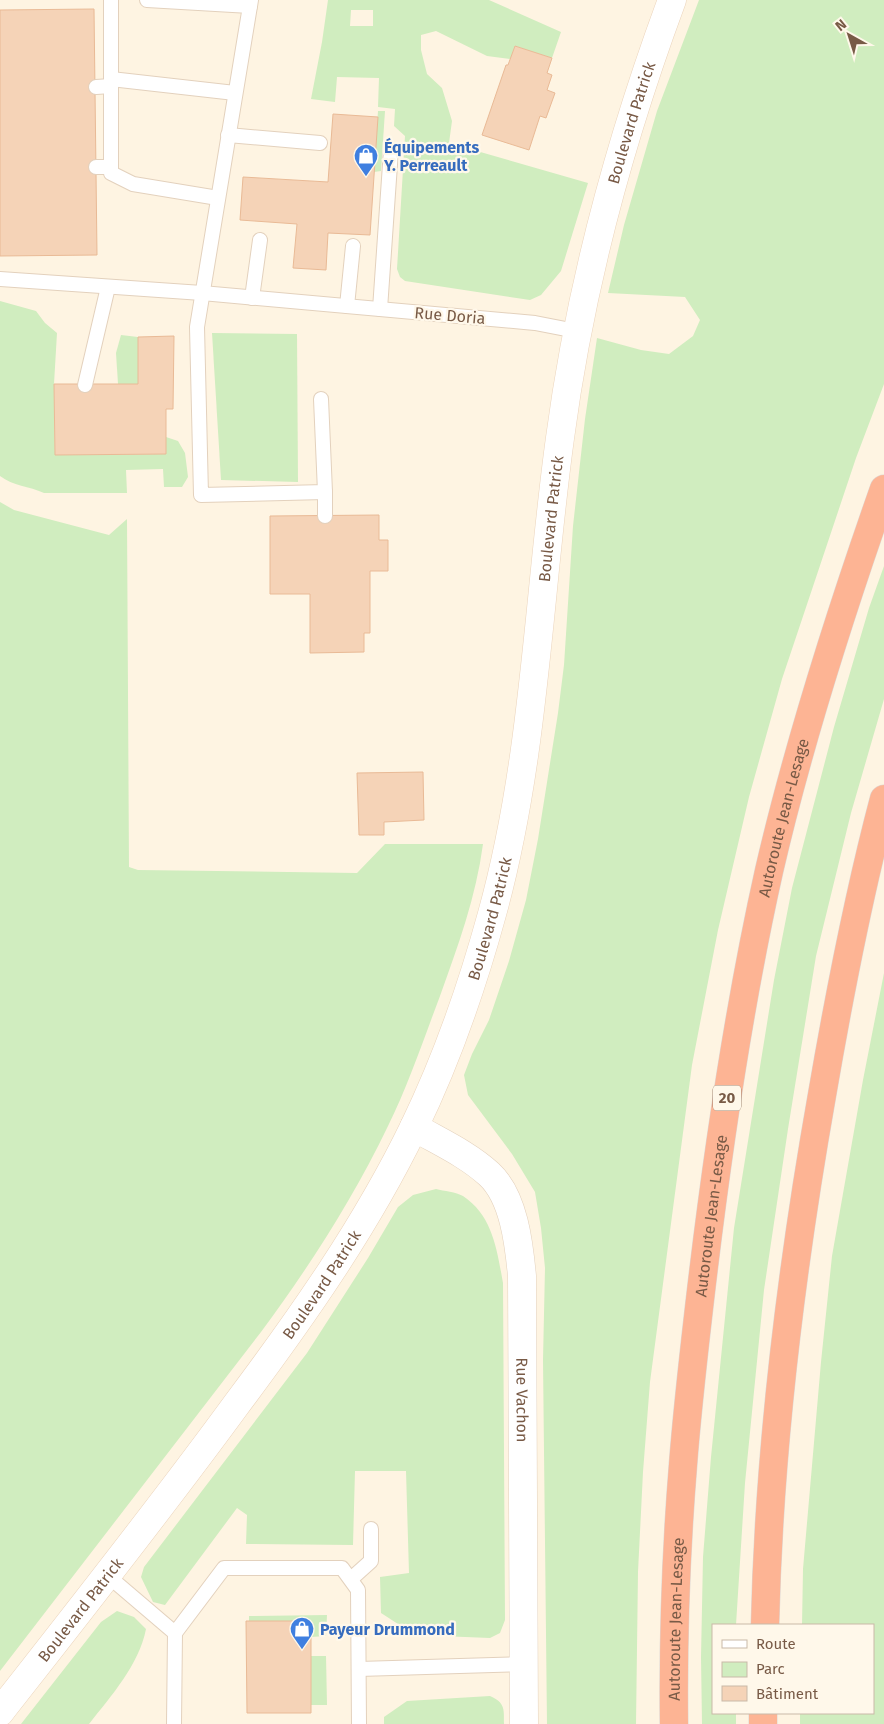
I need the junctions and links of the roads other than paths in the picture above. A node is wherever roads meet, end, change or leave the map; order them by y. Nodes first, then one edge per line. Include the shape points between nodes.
1 (111, 0) edge
2 (147, 0) edge
3 (672, 0) edge
4 (250, 3) edge
5 (111, 83) junction
6 (96, 87) dead end
7 (235, 93) junction
8 (228, 135) junction
9 (320, 143) dead end
10 (391, 150) dead end
11 (96, 167) dead end
12 (111, 167) junction
13 (218, 198) junction
14 (260, 240) dead end
15 (352, 246) dead end
16 (0, 279) edge
17 (108, 287) junction
18 (202, 293) junction
19 (252, 298) junction
20 (347, 306) junction
21 (380, 309) junction
22 (576, 331) junction
23 (84, 385) dead end
24 (321, 399) dead end
25 (884, 489) edge
26 (325, 492) junction
27 (325, 516) dead end
28 (884, 800) edge
29 (414, 1128) junction
30 (371, 1529) dead end
31 (107, 1575) junction
32 (351, 1579) junction
33 (765, 1624) edge
34 (175, 1633) junction
35 (524, 1664) junction
36 (359, 1670) junction
37 (0, 1712) edge
38 (174, 1724) edge
39 (359, 1724) edge
40 (524, 1724) edge
41 (674, 1724) edge

1 - 5 lane
2 - 4 lane
3 - 22 street, Boulevard Patrick via 618,161
4 - 7 lane
5 - 6 lane
5 - 7 lane
5 - 12 lane
7 - 8 lane
8 - 9 lane
8 - 13 lane
10 - 21 lane
11 - 12 lane
12 - 13 lane via 112,173 133,184
13 - 18 lane
14 - 19 lane
15 - 20 lane
16 - 17 lane, Rue Doria
17 - 18 lane, Rue Doria
17 - 23 lane
18 - 19 lane, Rue Doria
18 - 26 lane via 198,327 201,495
19 - 20 lane, Rue Doria
20 - 21 lane, Rue Doria
21 - 22 lane, Rue Doria via 535,323
22 - 29 street, Boulevard Patrick via 558,446 532,702 513,827 493,914 468,996
24 - 26 lane
25 - 41 highway, Autoroute Jean-Lesage / 20 via 845,602 796,765 763,901 738,1033 707,1238 682,1466
26 - 27 lane
28 - 33 highway via 844,974 797,1252 773,1469
29 - 31 street, Boulevard Patrick via 380,1191 295,1325 182,1480
29 - 35 street, Rue Vachon via 468,1157 491,1176 504,1195 517,1235 522,1276
30 - 32 lane via 371,1561
31 - 34 lane
31 - 37 street, Boulevard Patrick
32 - 34 lane via 342,1568 224,1568
32 - 36 lane via 358,1590
34 - 38 lane
35 - 36 lane
35 - 40 street, Rue Vachon
36 - 39 lane

